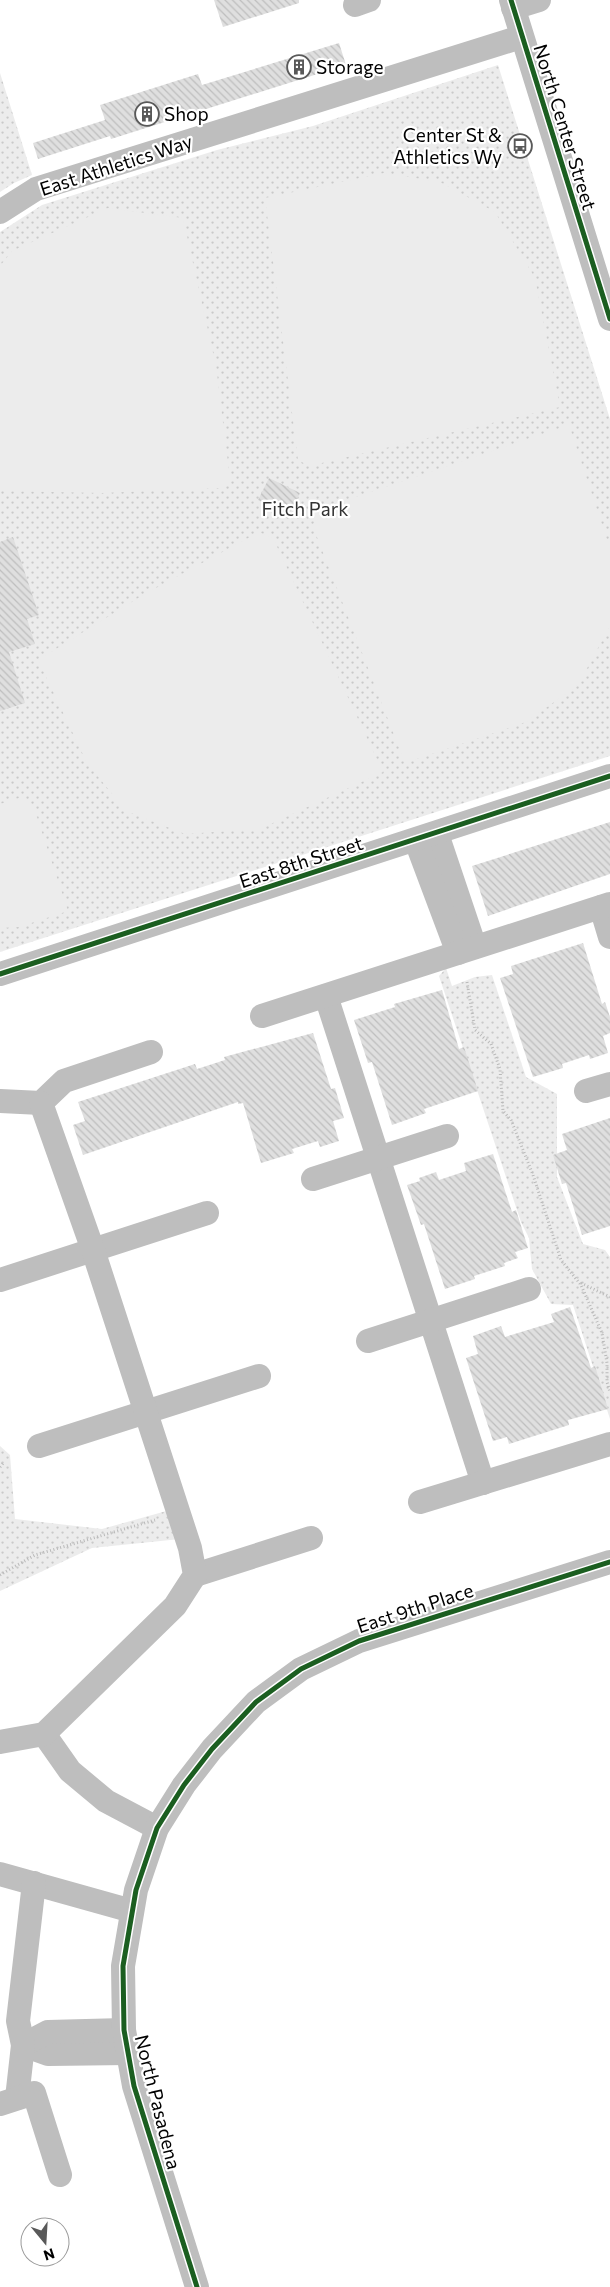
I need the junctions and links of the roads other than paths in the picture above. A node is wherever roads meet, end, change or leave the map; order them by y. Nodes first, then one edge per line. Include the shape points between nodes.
1 (539, 0) edge
2 (512, 4) edge
3 (522, 37) junction
4 (0, 212) edge
5 (602, 267) edge
6 (610, 319) edge
7 (610, 776) edge
8 (426, 838) junction
9 (605, 906) edge
10 (610, 937) edge
11 (467, 950) junction
12 (0, 974) edge
13 (326, 996) junction
14 (262, 1016) dead end
15 (151, 1052) dead end
16 (610, 1084) edge
17 (586, 1091) dead end
18 (0, 1101) edge
19 (41, 1103) junction
20 (447, 1136) dead end
21 (378, 1158) junction
22 (313, 1179) dead end
23 (207, 1213) dead end
24 (93, 1250) junction
25 (0, 1280) edge
26 (530, 1289) dead end
27 (430, 1321) junction
28 (368, 1341) dead end
29 (259, 1376) dead end
30 (146, 1412) junction
31 (610, 1444) edge
32 (39, 1446) dead end
33 (483, 1483) junction
34 (420, 1502) dead end
35 (311, 1538) dead end
36 (610, 1562) edge
37 (195, 1575) junction
38 (44, 1734) junction
39 (0, 1742) edge
40 (156, 1828) junction
41 (0, 1874) edge
42 (34, 1884) junction
43 (134, 1901) junction
44 (126, 2041) junction
45 (23, 2045) junction
46 (8, 2101) edge
47 (60, 2174) dead end
48 (197, 2287) edge

1 - 2 street
2 - 3 street, North Center Street
3 - 4 street, East Athletics Way via 36,189
3 - 5 street, North Center Street
5 - 6 street, North Center Street
7 - 8 street, East 8th Street
8 - 11 street
8 - 12 street, East 8th Street
9 - 10 street
9 - 11 street
11 - 13 street
13 - 14 street
13 - 21 street
15 - 19 street via 64,1080
16 - 17 street
18 - 19 street
19 - 24 street
20 - 21 street
21 - 22 street
21 - 27 street
23 - 24 street
24 - 25 street
24 - 30 street
26 - 27 street
27 - 28 street
27 - 33 street
29 - 30 street
30 - 32 street
30 - 37 street via 190,1548
31 - 33 street
33 - 34 street
35 - 37 street
36 - 40 street, East 9th Place via 359,1641 301,1669 256,1702 212,1749
37 - 38 street via 175,1606
38 - 39 street
38 - 40 street via 70,1771 106,1801
40 - 43 street, East 9th Place
41 - 42 street
42 - 43 street
42 - 45 street via 18,2021
43 - 44 street, North Pasadena via 122,1966
44 - 45 street via 48,2054
44 - 48 street, North Pasadena via 134,2086 155,2159
45 - 46 street
46 - 47 street via 34,2093

